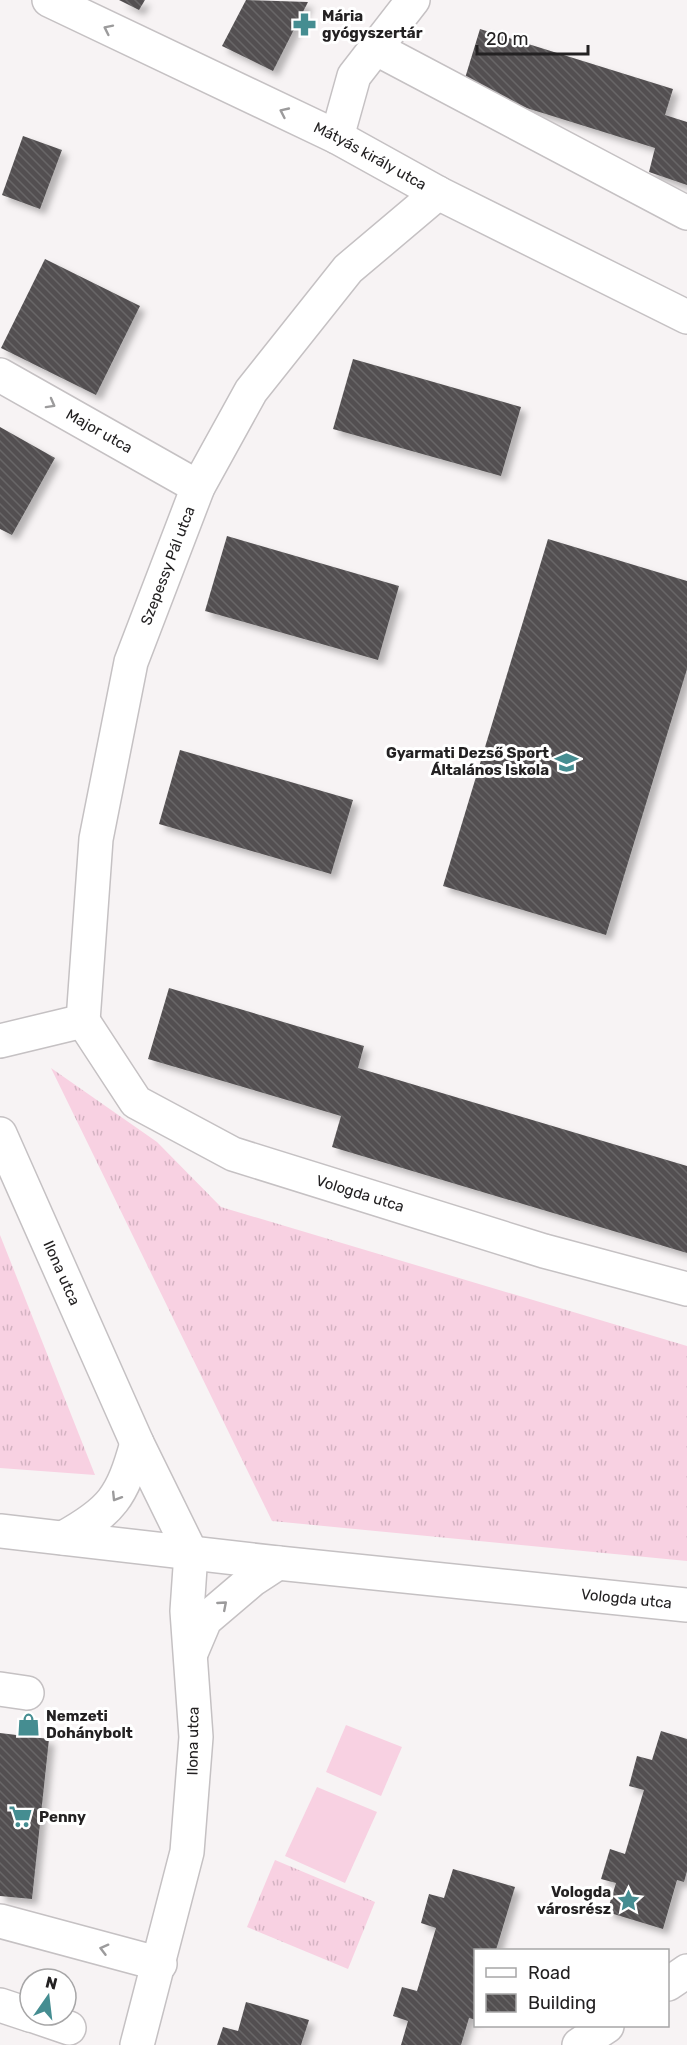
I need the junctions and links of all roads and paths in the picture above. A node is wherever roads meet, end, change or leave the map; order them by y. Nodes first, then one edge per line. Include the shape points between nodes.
1 (49, 0) edge
2 (413, 0) edge
3 (375, 48) junction
4 (337, 137) junction
5 (438, 193) junction
6 (687, 213) edge
7 (687, 317) edge
8 (0, 375) edge
9 (198, 487) junction
10 (83, 1021) junction
11 (0, 1041) edge
12 (0, 1134) edge
13 (687, 1289) edge
14 (137, 1443) junction
15 (0, 1531) edge
16 (63, 1538) junction
17 (191, 1553) junction
18 (278, 1563) junction
19 (687, 1605) edge
20 (191, 1653) junction
21 (0, 1921) edge
22 (160, 1964) junction
23 (687, 1971) edge
24 (669, 1983) edge
25 (0, 2005) edge
26 (18, 2011) edge
27 (66, 2027) edge
28 (604, 2027) edge
29 (69, 2028) dead end
30 (137, 2045) edge
31 (579, 2045) edge

4 -> 1 street, Mátyás király utca
2 - 3 street
3 - 4 street via 354,76
3 - 6 street
4 - 5 street, Mátyás király utca
5 - 7 street, Mátyás király utca
5 - 9 street, Szepessy Pál utca via 348,269 251,391
8 -> 9 street, Major utca
9 - 10 street, Szepessy Pál utca via 131,662 96,839
10 - 11 street
10 - 13 street, Vologda utca via 136,1102 233,1155 544,1251
12 - 14 street, Ilona utca
14 -> 16 street via 128,1476 113,1503 92,1522
14 - 17 street, Ilona utca
15 - 16 street, Vologda utca
16 - 17 street, Vologda utca
17 - 18 street, Vologda utca
17 - 20 street, Ilona utca via 187,1611
18 - 19 street, Vologda utca
20 -> 18 street via 205,1620
20 - 22 street, Ilona utca via 196,1737 187,1852
22 -> 21 street
22 - 30 street, Ilona utca
23 - 24 street
25 - 26 street
27 - 29 street
28 - 31 street

